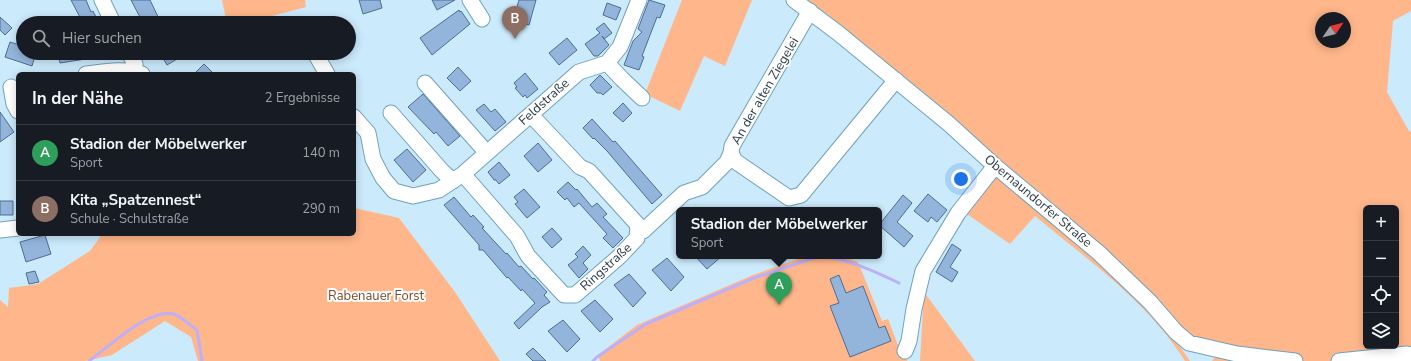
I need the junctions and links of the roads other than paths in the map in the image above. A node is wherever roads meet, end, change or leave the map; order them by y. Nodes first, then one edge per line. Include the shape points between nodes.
1 (102, 0) edge
2 (470, 0) edge
3 (639, 0) edge
4 (794, 0) edge
5 (810, 11) junction
6 (110, 16) edge
7 (482, 19) dead end
8 (133, 60) edge
9 (319, 60) edge
10 (607, 63) junction
11 (139, 72) edge
12 (326, 72) edge
13 (896, 80) junction
14 (425, 83) dead end
15 (10, 84) edge
16 (642, 98) dead end
17 (16, 108) edge
18 (391, 113) dead end
19 (531, 115) junction
20 (356, 119) edge
21 (487, 153) junction
22 (731, 153) junction
23 (995, 166) junction
24 (458, 178) junction
25 (16, 228) edge
26 (0, 230) edge
27 (643, 231) dead end
28 (905, 351) dead end
29 (1411, 355) edge
30 (1296, 361) edge
31 (1339, 361) edge

1 - 6 street
2 - 7 street
3 - 10 street via 620,47
4 - 5 street, Obernaundorfer Straße
5 - 13 street, Obernaundorfer Straße
5 - 22 street, An der alten Ziegelei via 732,146
8 - 11 street
9 - 12 street
10 - 16 street
10 - 19 street, Feldstraße via 578,72
13 - 22 street, An der alten Ziegelei via 801,195 789,198 735,161
13 - 23 street, Obernaundorfer Straße
14 - 21 street
15 - 17 street
18 - 24 street via 442,171
19 - 21 street, Feldstraße
19 - 24 street, Ringstraße via 580,168 589,171 638,225 637,238 575,295 564,295 528,256 517,236
20 - 24 street, Feldstraße via 368,133 373,159 383,178 394,191 413,196 439,190
21 - 24 street, Feldstraße
22 - 27 street via 727,162 702,187 684,192
23 - 28 street via 958,213 923,271
23 - 30 street, Obernaundorfer Straße via 1099,254 1189,343 1237,354
25 - 26 street
29 - 31 street

